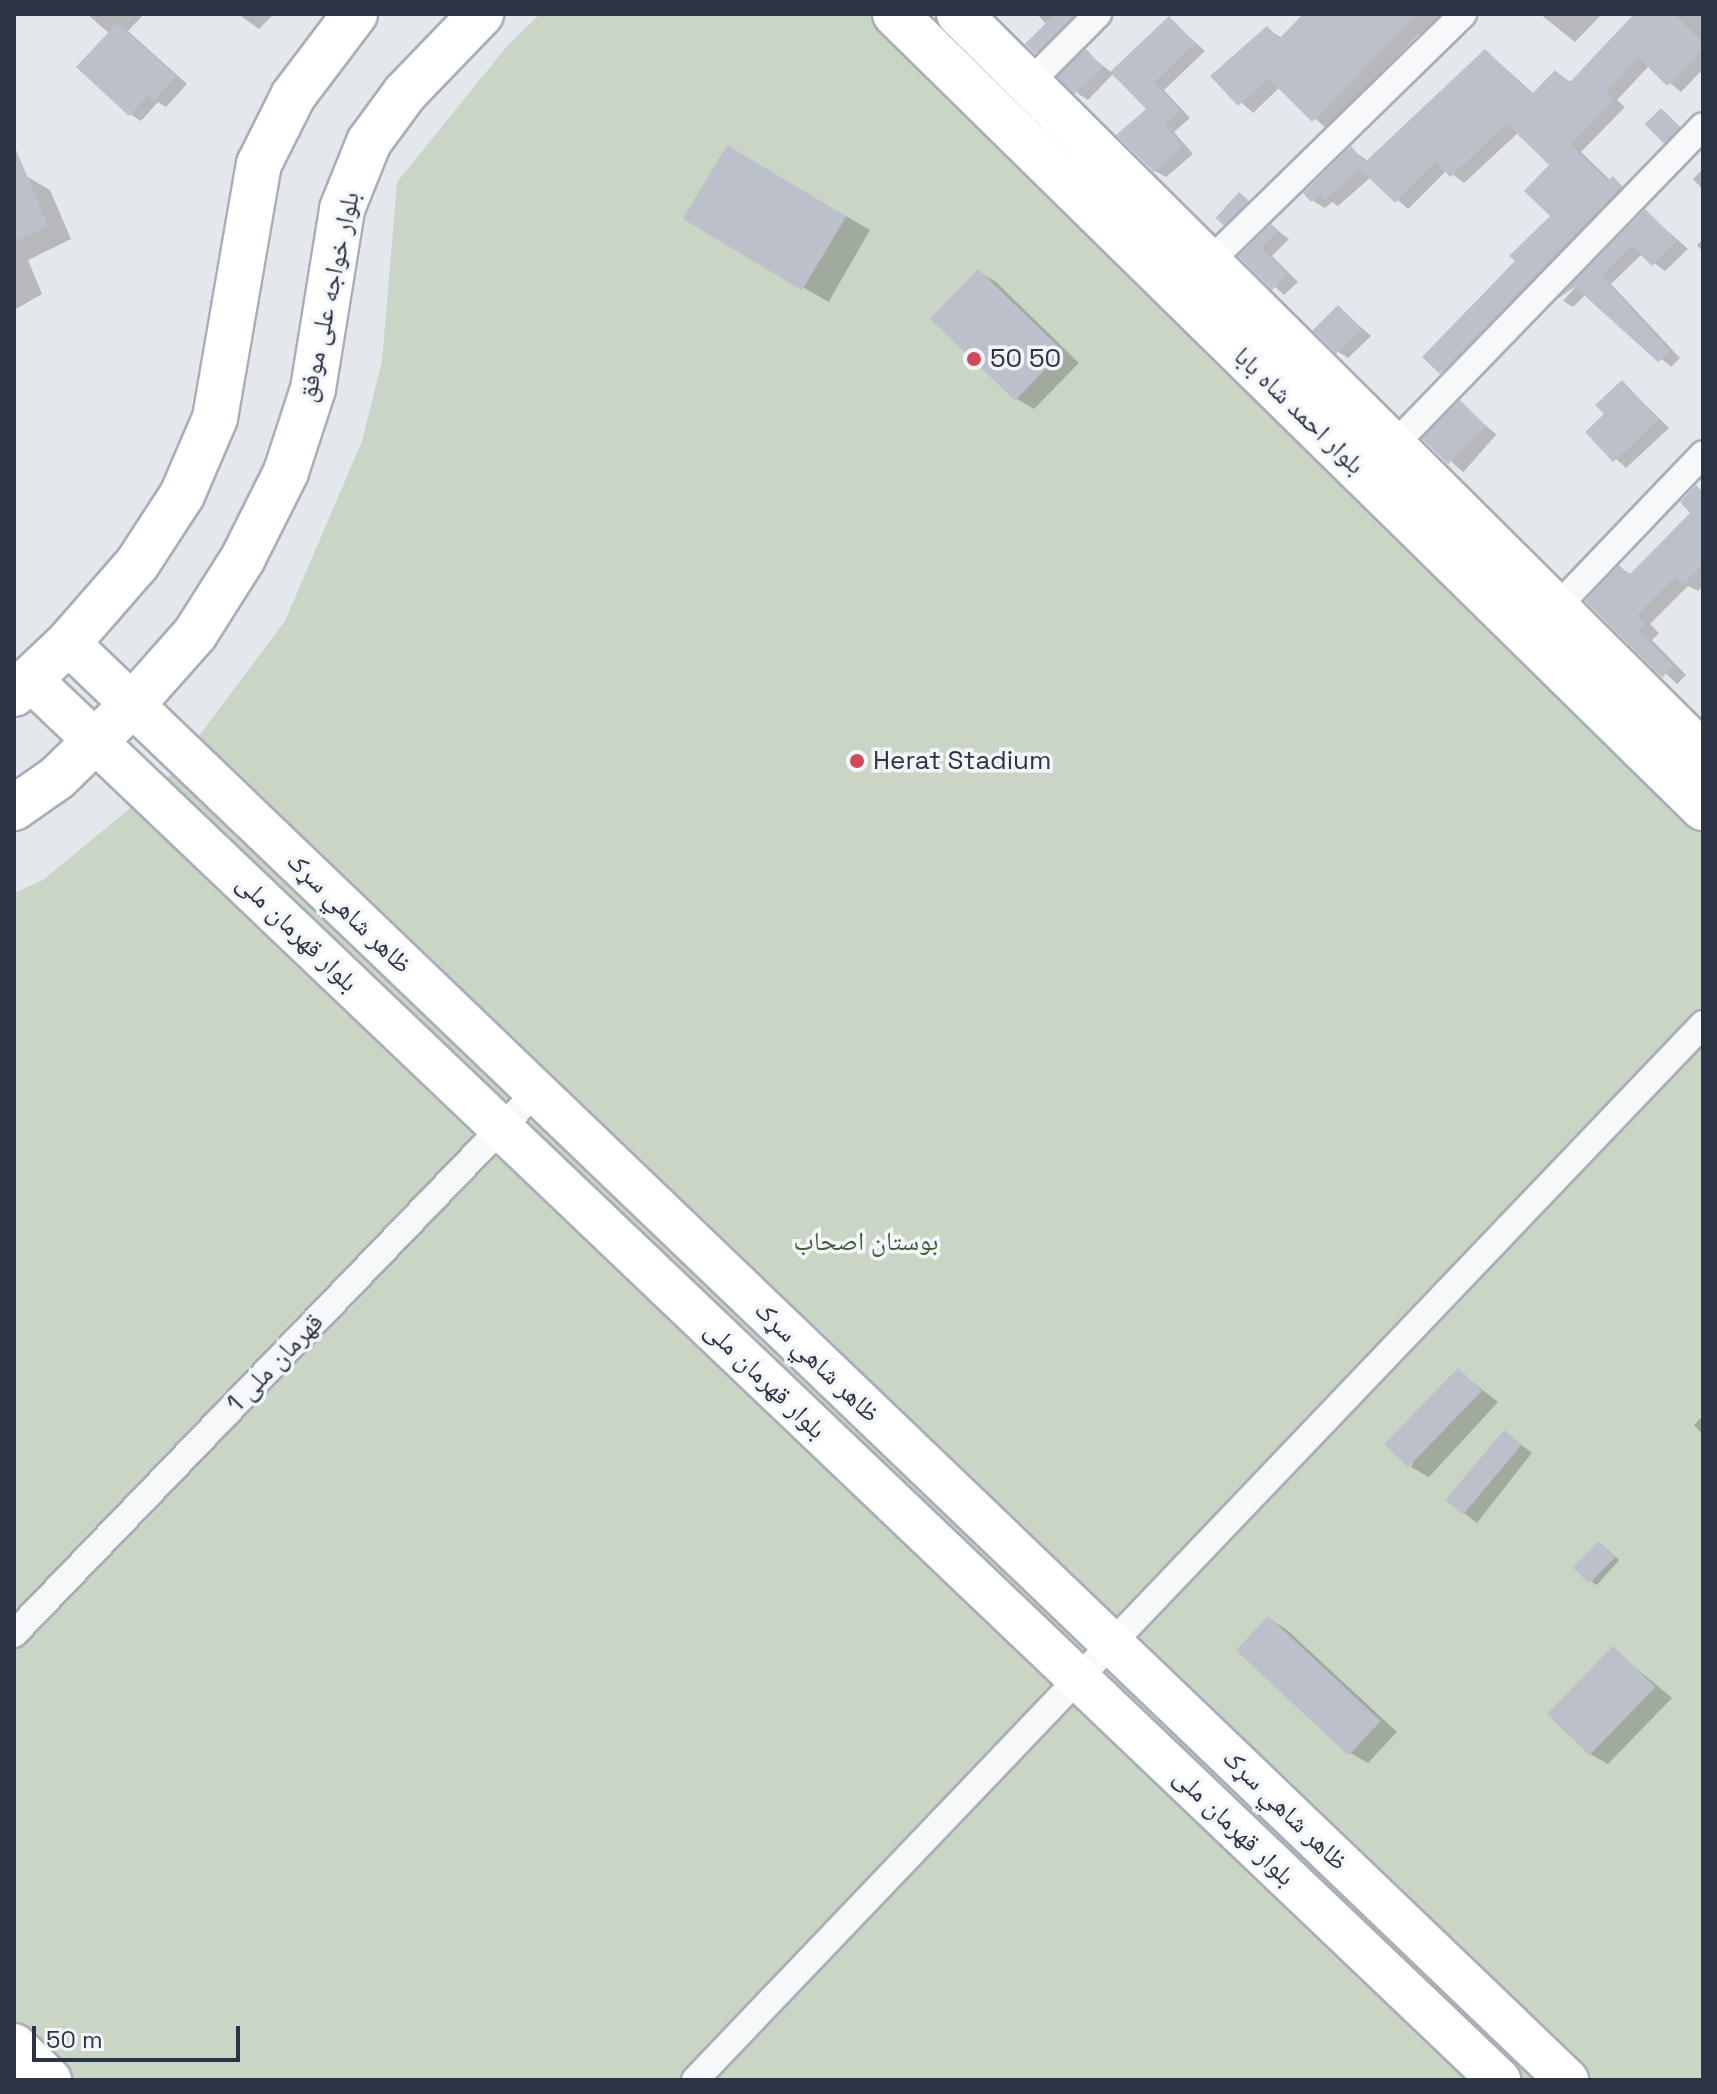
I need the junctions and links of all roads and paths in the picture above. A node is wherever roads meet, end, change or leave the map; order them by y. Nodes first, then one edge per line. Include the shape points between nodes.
1 (355, 14) edge
2 (481, 14) edge
3 (895, 14) edge
4 (959, 14) edge
5 (1098, 14) edge
6 (1463, 14) edge
7 (1028, 84) junction
8 (1703, 126) edge
9 (1206, 265) junction
10 (1391, 448) junction
11 (1703, 454) edge
12 (1555, 609) junction
13 (68, 643) junction
14 (23, 687) edge
15 (132, 705) junction
16 (96, 741) junction
17 (1703, 754) edge
18 (14, 808) edge
19 (1703, 808) edge
20 (1703, 1024) edge
21 (536, 1092) junction
22 (502, 1128) junction
23 (14, 1634) edge
24 (1112, 1644) junction
25 (1078, 1678) junction
26 (14, 2046) edge
27 (49, 2080) edge
28 (695, 2080) edge
29 (1499, 2080) edge
30 (1567, 2080) edge

1 - 13 highway via 293,96 259,164 215,418 182,495 137,564
2 - 15 highway, بلوار خواجه علی موفق via 405,93 369,142 342,209 313,389 286,472 243,558 195,634
3 - 19 highway, بلوار احمد شاه بابا
4 - 7 highway, بلوار احمد شاه بابا
5 - 7 street
6 - 9 street
7 - 9 highway, بلوار احمد شاه بابا
8 - 10 street
9 - 10 highway, بلوار احمد شاه بابا
10 - 12 highway, بلوار احمد شاه بابا
11 - 12 street
12 - 17 highway, بلوار احمد شاه بابا
13 - 14 highway
13 - 15 main road, ظاهر شاهي سړک
14 - 16 main road, بلوار قهرمان ملی
15 - 16 highway, بلوار خواجه علی موفق
15 - 21 main road, ظاهر شاهي سړک
16 - 18 highway, بلوار خواجه علی موفق
16 - 22 main road, بلوار قهرمان ملی
20 - 24 street
21 - 22 street, قهرمان ملی 1
21 - 24 main road, ظاهر شاهي سړک
22 - 23 street, قهرمان ملی 1
22 - 25 main road, بلوار قهرمان ملی
24 - 25 street
24 - 30 main road, ظاهر شاهي سړک
25 - 28 street
25 - 29 main road, بلوار قهرمان ملی
26 - 27 highway

